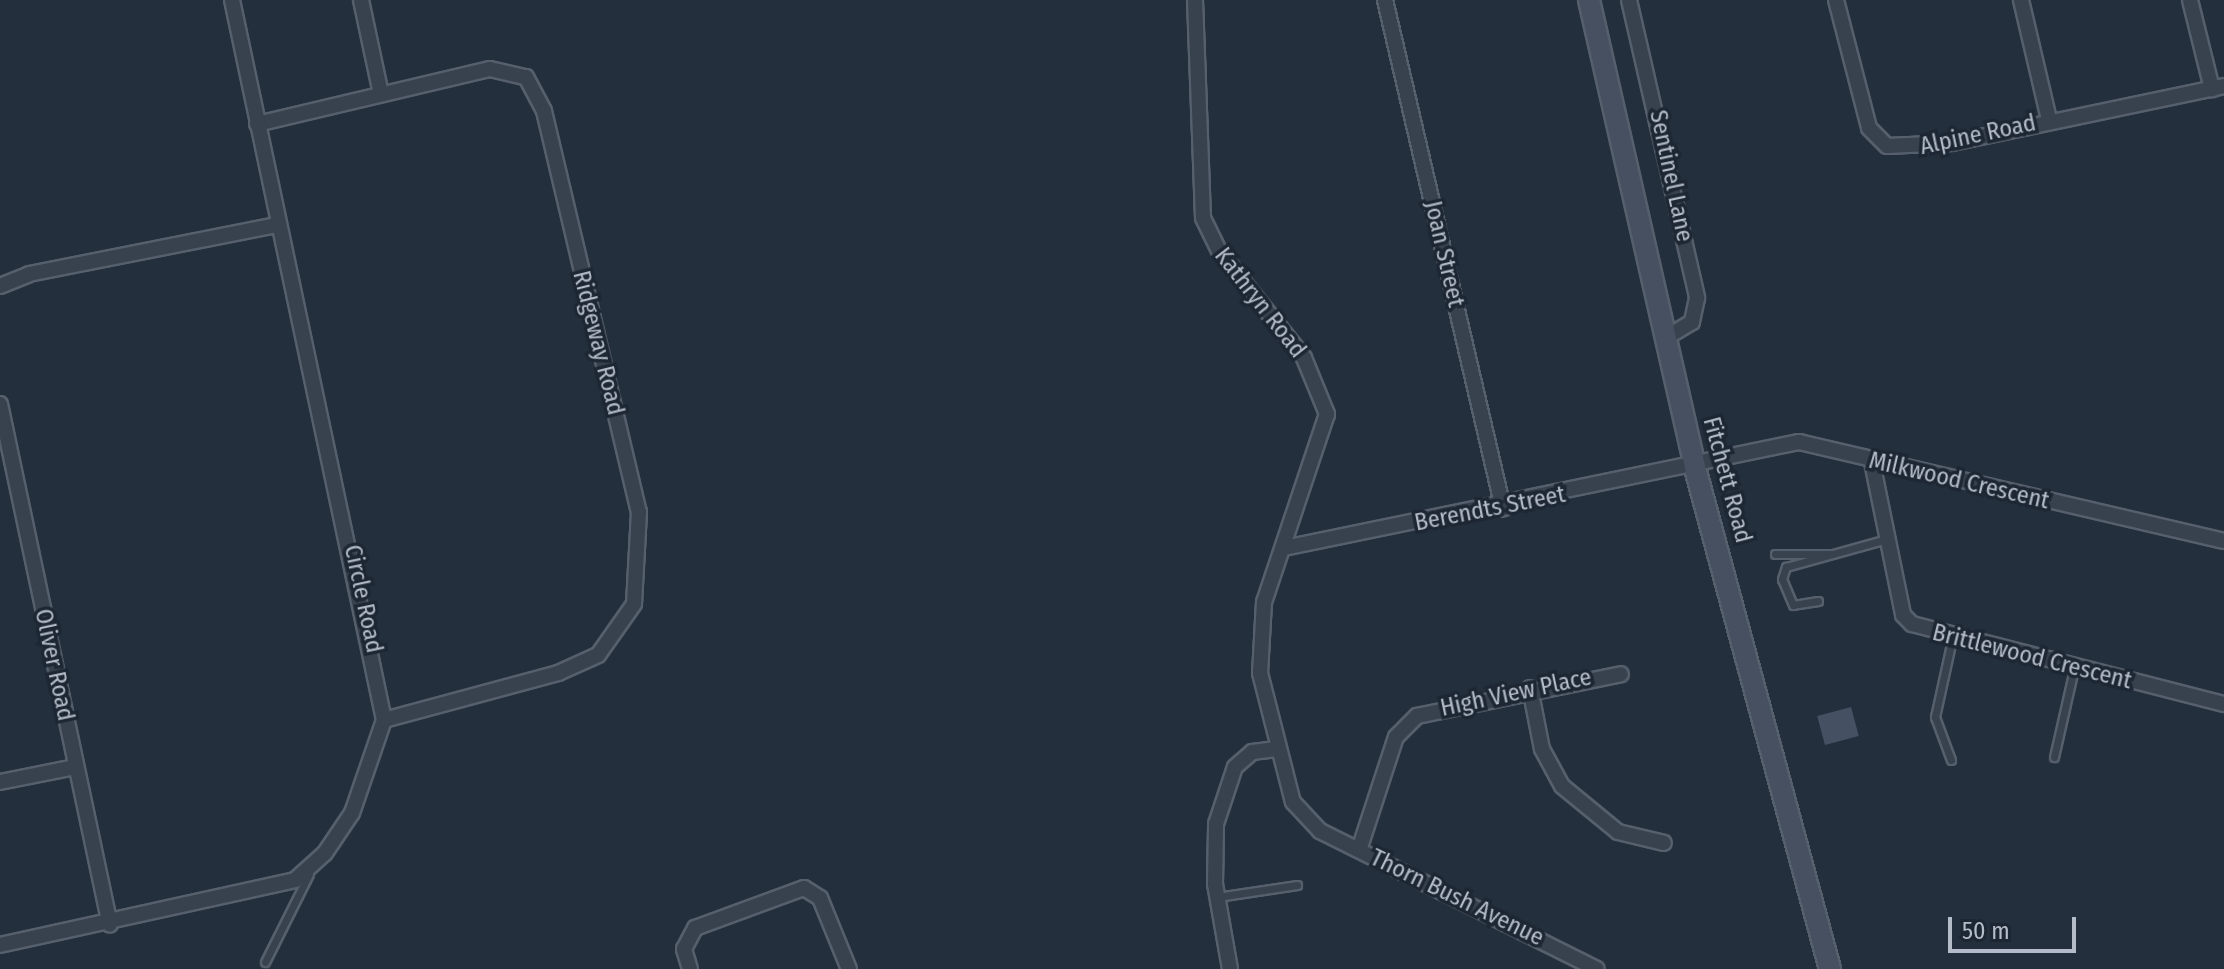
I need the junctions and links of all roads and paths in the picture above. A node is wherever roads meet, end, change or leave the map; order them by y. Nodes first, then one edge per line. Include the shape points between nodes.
1 (232, 0) edge
2 (361, 0) edge
3 (1195, 0) edge
4 (1385, 0) edge
5 (1589, 0) edge
6 (1629, 0) edge
7 (1836, 0) edge
8 (2021, 0) edge
9 (2190, 0) edge
10 (2218, 87) edge
11 (381, 94) junction
12 (2049, 119) junction
13 (257, 124) junction
14 (277, 225) junction
15 (0, 286) edge
16 (1665, 338) junction
17 (0, 404) edge
18 (1872, 462) junction
19 (1695, 468) junction
20 (1503, 508) junction
21 (1887, 539) junction
22 (2224, 541) edge
23 (1284, 548) junction
24 (1775, 554) dead end
25 (1832, 554) junction
26 (1818, 601) dead end
27 (1952, 640) junction
28 (2074, 669) junction
29 (1621, 674) dead end
30 (1530, 688) junction
31 (2224, 704) edge
32 (384, 720) junction
33 (1275, 749) junction
34 (2054, 757) dead end
35 (1951, 760) dead end
36 (75, 767) junction
37 (0, 782) edge
38 (1664, 843) dead end
39 (1359, 850) junction
40 (311, 868) junction
41 (1297, 885) dead end
42 (1217, 897) junction
43 (110, 925) junction
44 (0, 945) edge
45 (265, 962) dead end
46 (690, 969) edge
47 (849, 969) edge
48 (1230, 969) edge
49 (1597, 969) edge
50 (1830, 969) edge

1 - 13 street, Circle Road
2 - 11 street
3 - 23 street, Kathryn Road via 1205,227 1304,358 1327,414
4 - 20 street, Joan Street
5 - 16 street, Fitchett Road
6 - 16 street, Sentinel Lane via 1697,298 1692,322
7 - 12 street, Alpine Road via 1866,120 1887,146 1909,150
8 - 12 street
9 - 10 street
10 - 12 street, Alpine Road
11 - 13 street, Ridgeway Road
11 - 32 street, Ridgeway Road via 506,69 526,77 539,94 642,549 634,604 598,655 558,673
13 - 14 street, Circle Road
14 - 15 street via 29,274
14 - 32 street, Circle Road
16 - 19 street, Fitchett Road
17 - 36 street, Oliver Road
18 - 19 street, Milkwood Crescent via 1799,442
18 - 21 street, Brittlewood Crescent
18 - 22 street, Milkwood Crescent
19 - 20 street, Berendts Street
19 - 50 street, Fitchett Road
20 - 23 street, Berendts Street
21 - 25 lane
21 - 27 street, Brittlewood Crescent via 1903,615
23 - 33 street, Kathryn Road via 1264,602 1260,646
24 - 25 lane
25 - 26 lane via 1783,571 1793,605
27 - 28 street, Brittlewood Crescent
27 - 35 lane via 1935,709
28 - 31 street, Brittlewood Crescent
28 - 34 lane
29 - 30 street, High View Place
30 - 38 street via 1542,749 1562,786 1618,832
30 - 39 street, High View Place via 1436,709 1404,725
32 - 40 street via 352,813
33 - 39 street, Thorn Bush Avenue via 1301,815
33 - 42 street via 1243,758 1225,786 1213,854
36 - 37 street
36 - 43 street, Oliver Road
39 - 49 street, Thorn Bush Avenue
40 - 43 street via 263,892
40 - 45 lane
41 - 42 lane
42 - 48 street
43 - 44 street
46 - 47 street via 684,949 695,928 804,888 820,898

